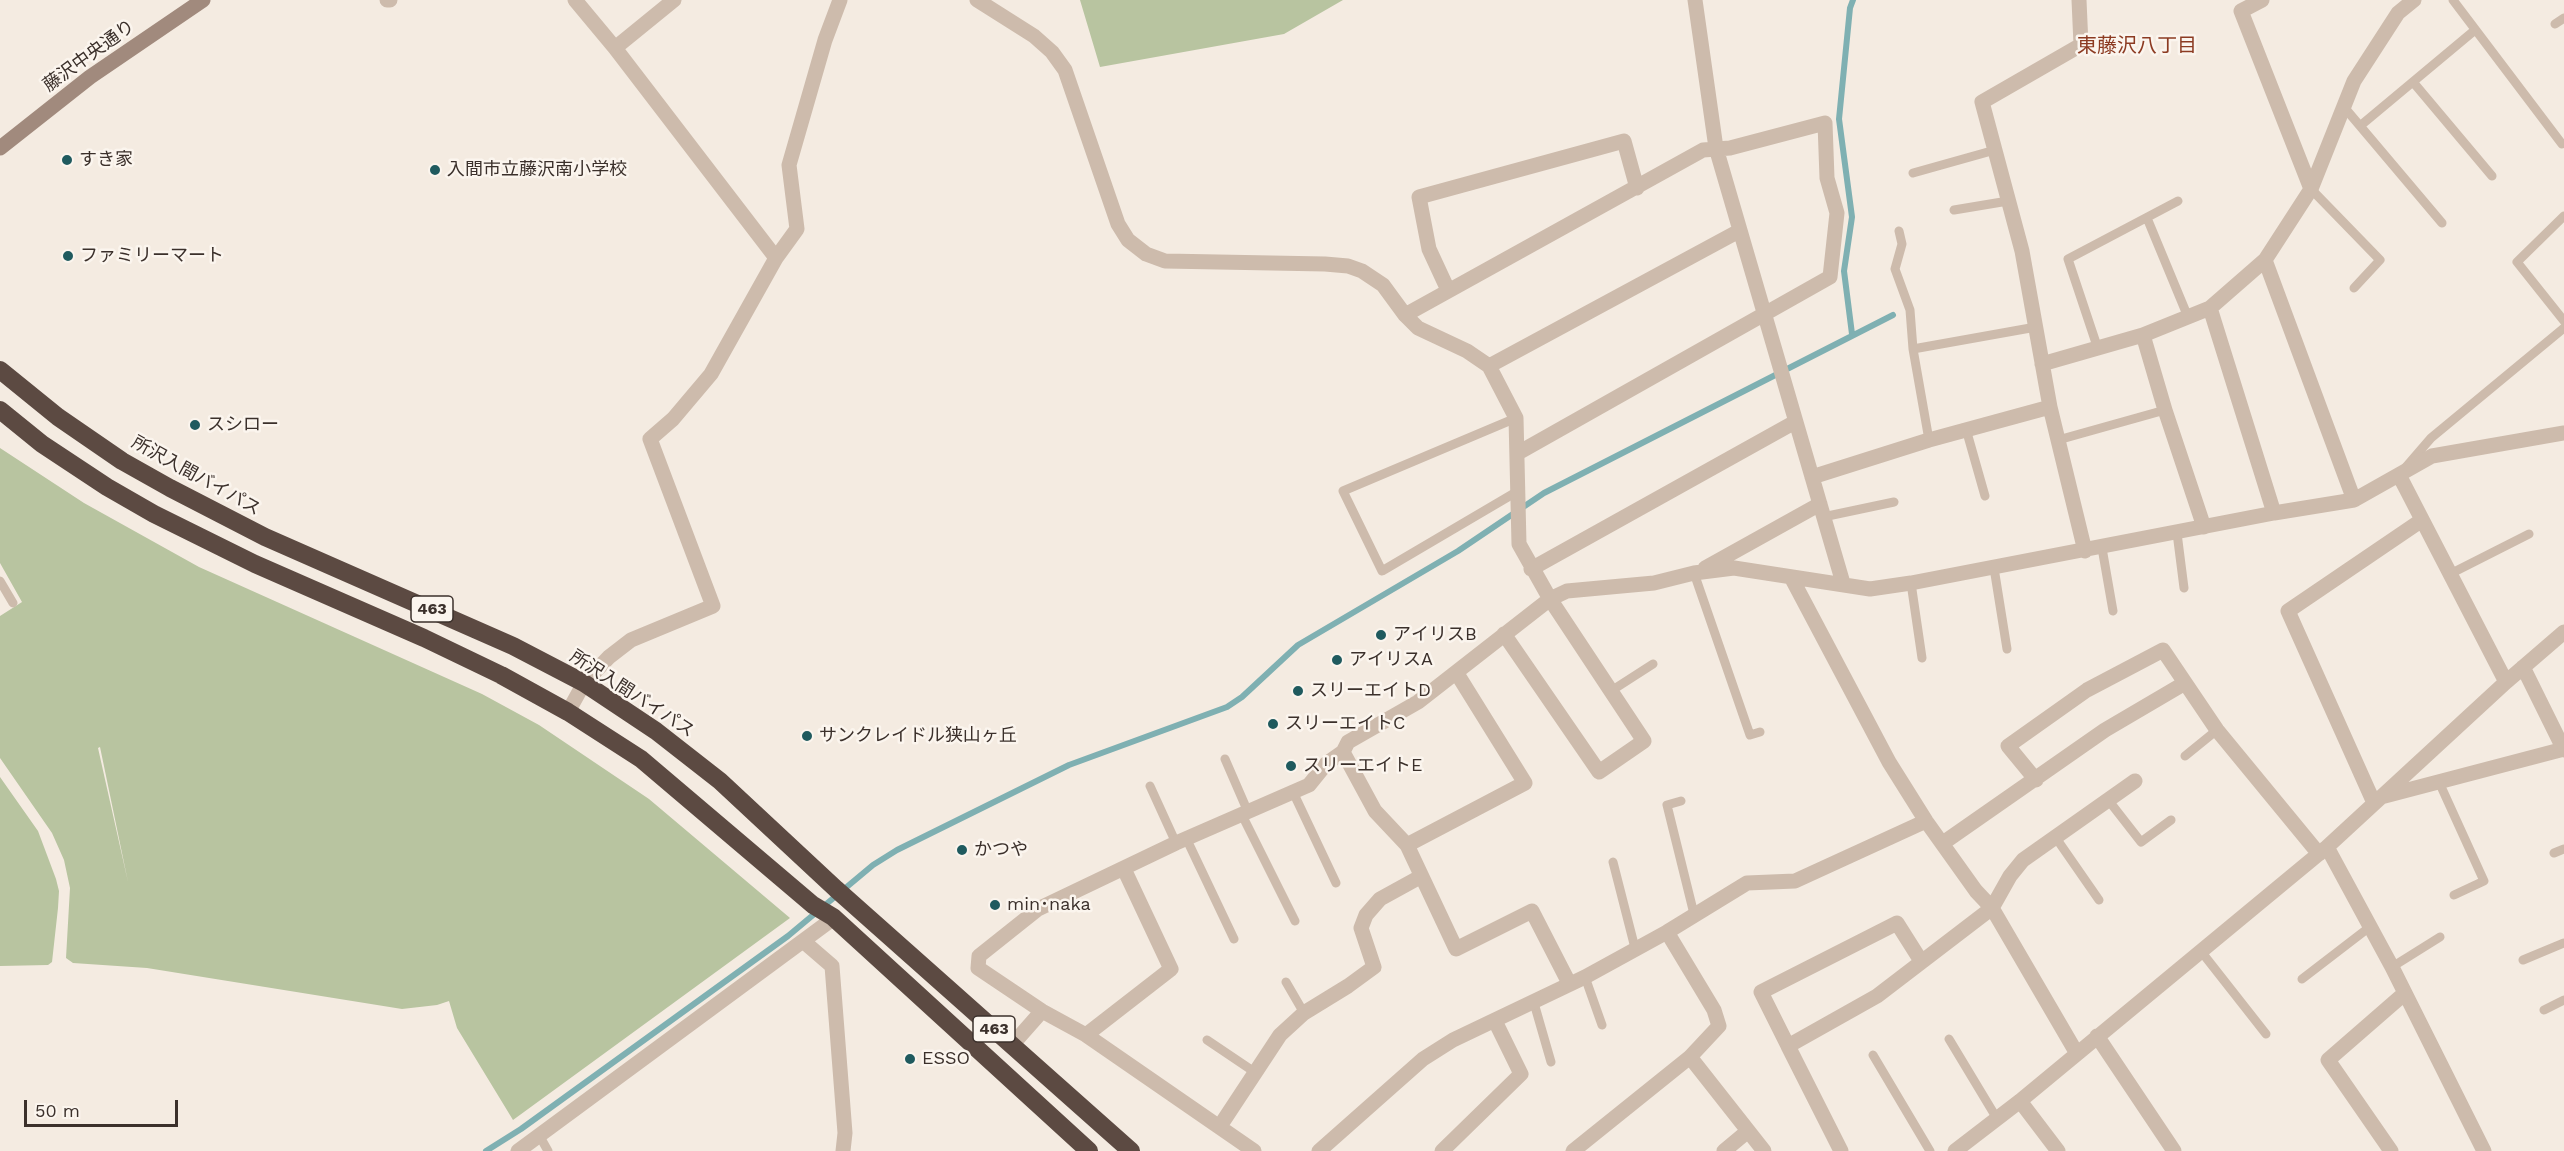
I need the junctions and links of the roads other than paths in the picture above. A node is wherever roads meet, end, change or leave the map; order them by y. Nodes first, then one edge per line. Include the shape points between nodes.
1 (203, 0) edge
2 (575, 0) edge
3 (674, 0) edge
4 (840, 0) edge
5 (977, 0) edge
6 (1695, 0) edge
7 (2079, 0) edge
8 (2262, 0) edge
9 (2414, 0) edge
10 (2453, 0) edge
11 (2394, 7) edge
12 (2564, 18) edge
13 (2555, 24) dead end
14 (2475, 30) junction
15 (615, 48) junction
16 (2413, 82) junction
17 (2343, 107) junction
18 (2360, 126) junction
19 (2562, 144) dead end
20 (0, 148) edge
21 (1716, 148) junction
22 (1995, 150) junction
23 (1913, 173) dead end
24 (2492, 176) dead end
25 (1637, 188) junction
26 (2311, 189) junction
27 (2008, 201) junction
28 (2178, 201) dead end
29 (1954, 210) dead end
30 (2564, 216) edge
31 (2147, 218) junction
32 (2442, 223) dead end
33 (1739, 231) junction
34 (1899, 231) dead end
35 (776, 258) junction
36 (2265, 260) junction
37 (2354, 288) dead end
38 (1449, 290) junction
39 (2210, 308) junction
40 (1405, 315) junction
41 (1764, 315) junction
42 (2188, 317) junction
43 (2564, 321) edge
44 (2036, 327) junction
45 (2564, 328) edge
46 (2143, 335) junction
47 (1913, 349) junction
48 (2098, 349) junction
49 (2043, 364) junction
50 (1489, 366) junction
51 (0, 370) edge
52 (2050, 407) junction
53 (0, 410) edge
54 (2165, 410) junction
55 (1516, 418) junction
56 (1795, 422) junction
57 (1966, 429) junction
58 (2564, 432) edge
59 (1929, 440) junction
60 (2058, 440) junction
61 (1518, 453) junction
62 (2399, 475) junction
63 (1812, 477) junction
64 (1518, 495) junction
65 (1985, 496) dead end
66 (2354, 500) junction
67 (1894, 502) dead end
68 (1822, 511) junction
69 (2274, 513) junction
70 (2422, 520) junction
71 (2204, 527) junction
72 (2176, 533) junction
73 (2529, 534) dead end
74 (2102, 548) junction
75 (2085, 551) junction
76 (1994, 568) junction
77 (1531, 569) junction
78 (1694, 573) junction
79 (2450, 574) junction
80 (1791, 577) junction
81 (0, 581) edge
82 (1843, 584) junction
83 (1911, 584) junction
84 (2184, 588) dead end
85 (1550, 599) junction
86 (13, 603) dead end
87 (2113, 611) dead end
88 (2564, 632) edge
89 (1504, 634) junction
90 (2007, 649) dead end
91 (1922, 658) dead end
92 (1653, 664) dead end
93 (2523, 667) junction
94 (1456, 672) junction
95 (2506, 681) junction
96 (584, 683) junction
97 (2185, 683) junction
98 (1611, 691) junction
99 (568, 712) junction
100 (2217, 730) junction
101 (1760, 732) dead end
102 (2564, 750) edge
103 (1343, 752) junction
104 (2185, 756) dead end
105 (1225, 759) dead end
106 (2036, 780) junction
107 (2135, 781) dead end
108 (2439, 782) junction
109 (1150, 786) dead end
110 (1293, 792) junction
111 (2376, 800) junction
112 (1681, 801) dead end
113 (2109, 801) junction
114 (1245, 814) junction
115 (2171, 820) dead end
116 (1926, 821) junction
117 (2056, 838) junction
118 (1182, 841) junction
119 (1943, 843) junction
120 (1407, 845) junction
121 (2564, 849) edge
122 (2323, 850) junction
123 (2554, 853) dead end
124 (1613, 862) dead end
125 (1124, 869) junction
126 (1420, 877) junction
127 (1336, 883) dead end
128 (2454, 895) dead end
129 (2099, 900) dead end
130 (1992, 908) junction
131 (1694, 914) junction
132 (833, 918) junction
133 (1294, 921) dead end
134 (2371, 926) junction
135 (1667, 932) junction
136 (2440, 937) dead end
137 (1234, 939) dead end
138 (803, 941) junction
139 (2564, 943) edge
140 (1635, 948) junction
141 (2200, 950) junction
142 (2523, 960) dead end
143 (1921, 961) junction
144 (2392, 967) junction
145 (1585, 977) junction
146 (2302, 979) dead end
147 (1286, 982) dead end
148 (1569, 983) junction
149 (2405, 993) junction
150 (2564, 1000) edge
151 (1534, 1003) junction
152 (2544, 1010) dead end
153 (1042, 1011) junction
154 (1304, 1013) junction
155 (1495, 1021) junction
156 (1602, 1025) dead end
157 (2266, 1034) dead end
158 (1086, 1035) junction
159 (2097, 1036) junction
160 (1949, 1039) dead end
161 (1207, 1040) dead end
162 (1012, 1045) junction
163 (1788, 1046) junction
164 (2076, 1052) junction
165 (1873, 1055) dead end
166 (1690, 1057) junction
167 (1551, 1062) dead end
168 (1256, 1073) junction
169 (2020, 1101) junction
170 (1996, 1117) junction
171 (1220, 1126) junction
172 (1748, 1131) junction
173 (540, 1135) junction
174 (2051, 1149) edge
175 (518, 1151) edge
176 (548, 1151) edge
177 (843, 1151) edge
178 (1089, 1151) edge
179 (1131, 1151) edge
180 (1254, 1151) edge
181 (1319, 1151) edge
182 (1442, 1151) edge
183 (1573, 1151) edge
184 (1724, 1151) edge
185 (1764, 1151) edge
186 (1841, 1151) edge
187 (1930, 1151) edge
188 (1955, 1151) edge
189 (2174, 1151) edge
190 (2391, 1151) edge
191 (2484, 1151) edge

1 - 20 street, 藤沢中央通り via 90,77
2 - 15 street
3 - 15 street
4 - 35 street via 789,165 797,229
5 - 40 street via 1034,36 1065,70 1118,224 1128,240 1146,254 1166,261 1348,266 1383,285
6 - 21 street
7 - 22 street via 2081,45 1982,102
8 - 26 street via 2241,11
9 - 11 street
10 - 14 lane
11 - 17 street
12 - 13 lane
14 - 16 lane
14 - 19 lane
15 - 35 street
16 - 18 lane
16 - 24 lane
17 - 18 lane
17 - 26 street
18 - 32 lane
21 - 25 street via 1703,150
21 - 33 street
21 - 41 street via 1730,148 1825,123 1827,178 1837,213 1830,277
22 - 23 lane
22 - 27 street
25 - 38 street
25 - 38 street via 1624,141 1419,197 1429,249
26 - 36 street
26 - 37 lane via 2380,260
27 - 29 lane
27 - 44 street via 2022,250
28 - 31 lane
30 - 43 lane via 2517,262
31 - 42 lane
31 - 48 lane via 2068,260
33 - 41 street
33 - 50 street
34 - 47 lane via 1902,244 1896,268 1910,310
35 - 96 street via 711,374 673,419 650,439 713,606 631,640
36 - 39 street
36 - 66 street
38 - 40 street
39 - 42 street
39 - 69 street
40 - 50 street via 1419,328
41 - 56 street
41 - 61 street
42 - 46 street
44 - 47 lane
44 - 49 street
45 - 62 lane via 2431,438
46 - 48 street
46 - 54 street
47 - 59 lane
48 - 49 street
49 - 52 street
50 - 55 street
51 - 96 highway, 所沢入間バイパス / 463 via 58,417 170,488 265,537 437,611
52 - 57 street
52 - 60 street
53 - 99 highway, 463 via 42,444 154,514 255,564 444,647
54 - 60 lane
54 - 71 street
55 - 61 street
55 - 64 lane via 1343,491 1382,572
56 - 63 street
56 - 77 street
57 - 59 street
57 - 65 lane
58 - 62 street via 2432,456
59 - 63 street
60 - 75 street
61 - 64 street
62 - 66 street
62 - 70 street
63 - 68 street
64 - 77 street via 1519,544
66 - 69 street
67 - 68 lane
68 - 78 street
68 - 82 street
69 - 71 street
70 - 79 street
70 - 111 street via 2288,611
71 - 72 street
72 - 74 street
72 - 84 lane
73 - 79 lane
74 - 75 street
74 - 87 lane
75 - 76 street
76 - 83 street
76 - 90 lane
77 - 85 street
78 - 80 street via 1734,568
78 - 85 street via 1654,583 1567,591
78 - 101 lane via 1750,735
79 - 95 street
80 - 82 street
80 - 116 street via 1889,762
81 - 86 lane
82 - 83 street via 1870,589
83 - 91 lane
85 - 89 street
85 - 98 street
88 - 93 street
89 - 94 street
89 - 98 street via 1599,772 1644,741
92 - 98 lane
93 - 95 street
93 - 102 street
94 - 103 street via 1418,702 1348,741
94 - 120 street via 1525,783
95 - 111 street
96 - 99 street
96 - 162 highway, 所沢入間バイパス / 463 via 656,731 720,781
97 - 100 street
97 - 106 street via 2105,730
97 - 106 street via 2163,650 2087,690 2008,746
99 - 132 highway, 463 via 641,759
100 - 104 lane
100 - 122 street
102 - 108 street
103 - 110 street via 1326,764 1309,785
103 - 120 street via 1374,811
105 - 114 lane
106 - 119 street
107 - 113 street
108 - 111 street
108 - 128 lane via 2484,881
109 - 118 lane
110 - 114 street
110 - 127 lane
111 - 122 street
112 - 131 lane via 1666,805
113 - 115 lane via 2141,842
113 - 117 street
114 - 118 street
114 - 133 lane
116 - 119 street
116 - 131 street via 1795,881 1747,884
117 - 129 lane
117 - 130 street via 2023,860
118 - 125 street
118 - 137 lane
119 - 130 street
120 - 126 street
121 - 123 lane
122 - 134 street
122 - 141 street
124 - 140 lane
125 - 153 street via 1038,909 979,956 978,968
125 - 158 street via 1171,969
126 - 148 street via 1456,949 1532,911
126 - 154 street via 1380,899 1366,915 1361,928 1374,967
130 - 143 street
130 - 164 street
131 - 135 street
132 - 138 street
132 - 178 highway, 463
134 - 144 street
134 - 146 lane
135 - 140 street
135 - 166 street via 1714,1010 1719,1026
136 - 144 lane
138 - 173 street
138 - 177 street via 832,966 845,1133
139 - 142 lane
140 - 145 street
141 - 157 lane
141 - 159 street
143 - 163 street via 1876,996
143 - 163 street via 1897,923 1761,992
144 - 149 street
145 - 148 street
145 - 156 lane
147 - 154 lane
148 - 151 street
149 - 190 street via 2328,1060
149 - 191 street
150 - 152 lane
151 - 155 street
151 - 167 lane
153 - 158 street
153 - 162 street
154 - 168 street via 1280,1035
155 - 181 street via 1423,1059
155 - 182 street via 1521,1074
158 - 171 street
159 - 164 street
159 - 189 street
160 - 170 lane
161 - 168 lane
162 - 179 highway, 所沢入間バイパス / 463
163 - 186 street
164 - 169 street
165 - 187 lane
166 - 172 street
166 - 183 street
168 - 171 street
169 - 170 street
169 - 174 street
170 - 188 street
171 - 180 street
172 - 184 street
172 - 185 street
173 - 175 street
173 - 176 lane

